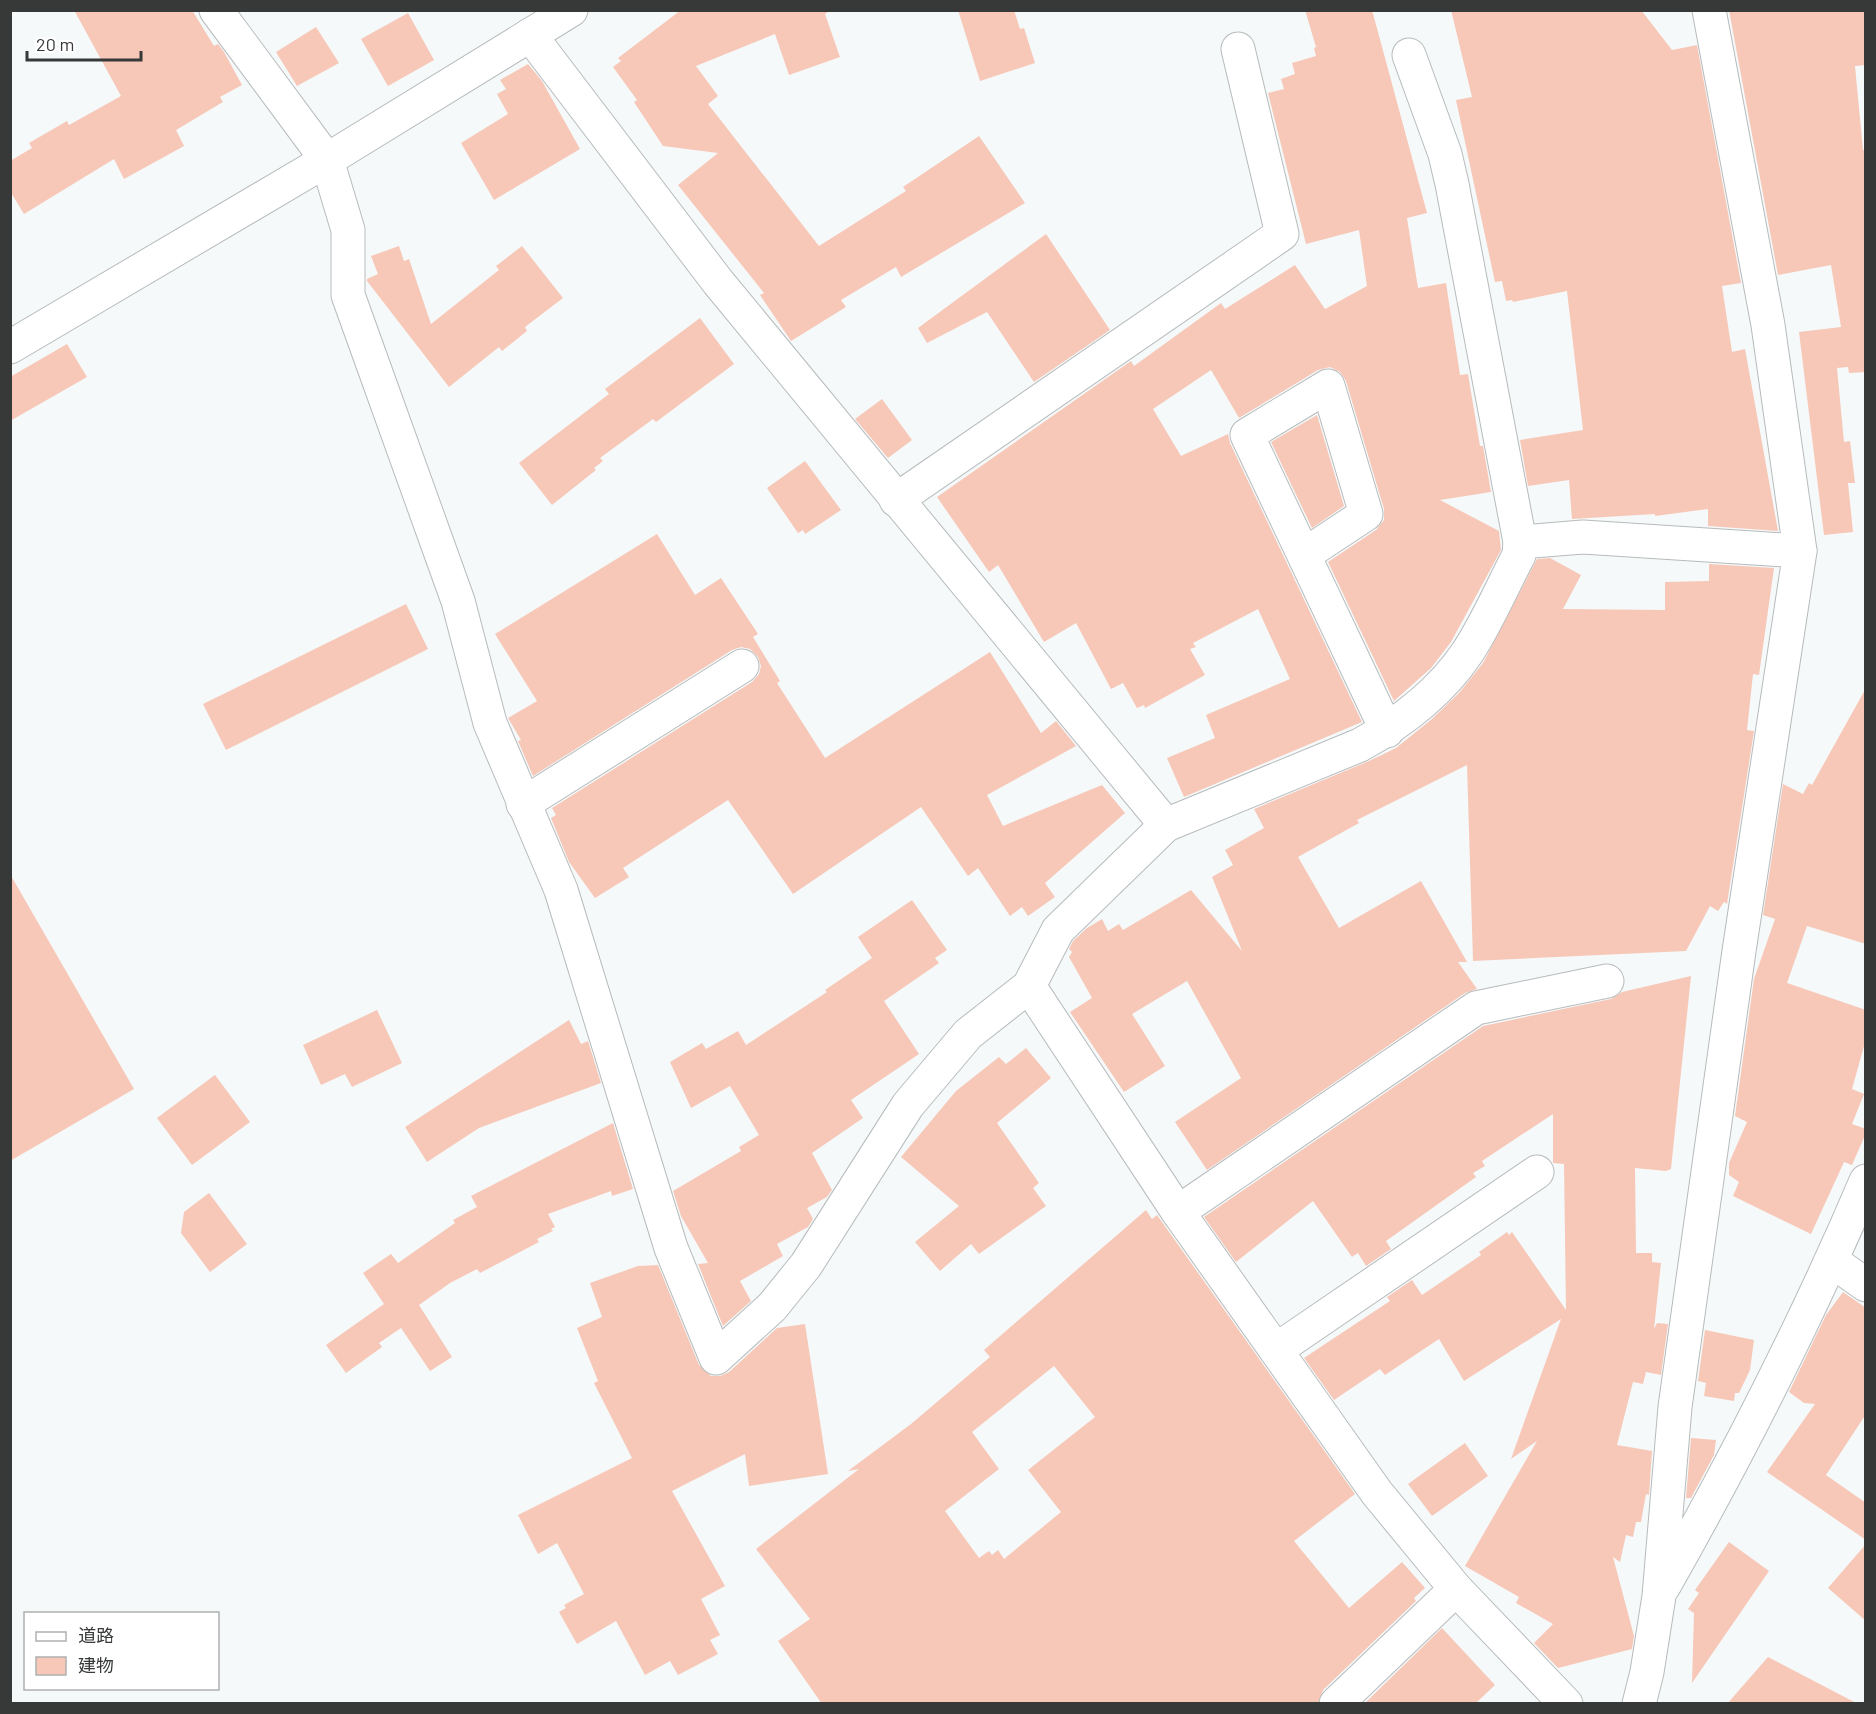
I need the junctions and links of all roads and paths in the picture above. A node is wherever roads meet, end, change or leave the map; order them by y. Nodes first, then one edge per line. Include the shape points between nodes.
1 (216, 10) edge
2 (571, 10) edge
3 (1709, 10) edge
4 (530, 35) junction
5 (1238, 49) dead end
6 (1408, 55) dead end
7 (327, 160) junction
8 (10, 347) edge
9 (896, 500) junction
10 (1520, 542) junction
11 (1800, 551) junction
12 (1304, 555) junction
13 (742, 666) dead end
14 (1387, 731) junction
15 (523, 804) junction
16 (1166, 825) junction
17 (1607, 981) dead end
18 (1029, 986) junction
19 (1537, 1172) dead end
20 (1866, 1181) edge
21 (1179, 1212) junction
22 (1832, 1261) junction
23 (1866, 1285) edge
24 (1276, 1350) junction
25 (1456, 1589) junction
26 (1659, 1596) junction
27 (1336, 1704) edge
28 (1566, 1704) edge
29 (1639, 1704) edge

1 - 7 street
2 - 4 street
3 - 11 street via 1768,325
4 - 7 street
4 - 9 street via 718,282
5 - 9 street via 1282,234
6 - 10 street via 1448,164
7 - 8 street
7 - 15 street via 348,230 348,294 458,601 490,723
9 - 16 street
10 - 11 street via 1583,537
10 - 14 street via 1519,555 1467,653 1422,705
11 - 26 street via 1675,1407
12 - 12 street via 1366,514 1328,386 1247,435
12 - 14 street
13 - 15 street
14 - 16 street
15 - 18 street via 561,890 671,1248 716,1358 772,1307 806,1265 923,1087 968,1034
16 - 18 street via 1058,930
17 - 21 street via 1476,1008
18 - 21 street
19 - 24 street
20 - 22 street
21 - 24 street
22 - 23 street
22 - 26 street via 1716,1495
24 - 25 street via 1377,1492
25 - 27 street
25 - 28 street
26 - 29 street

